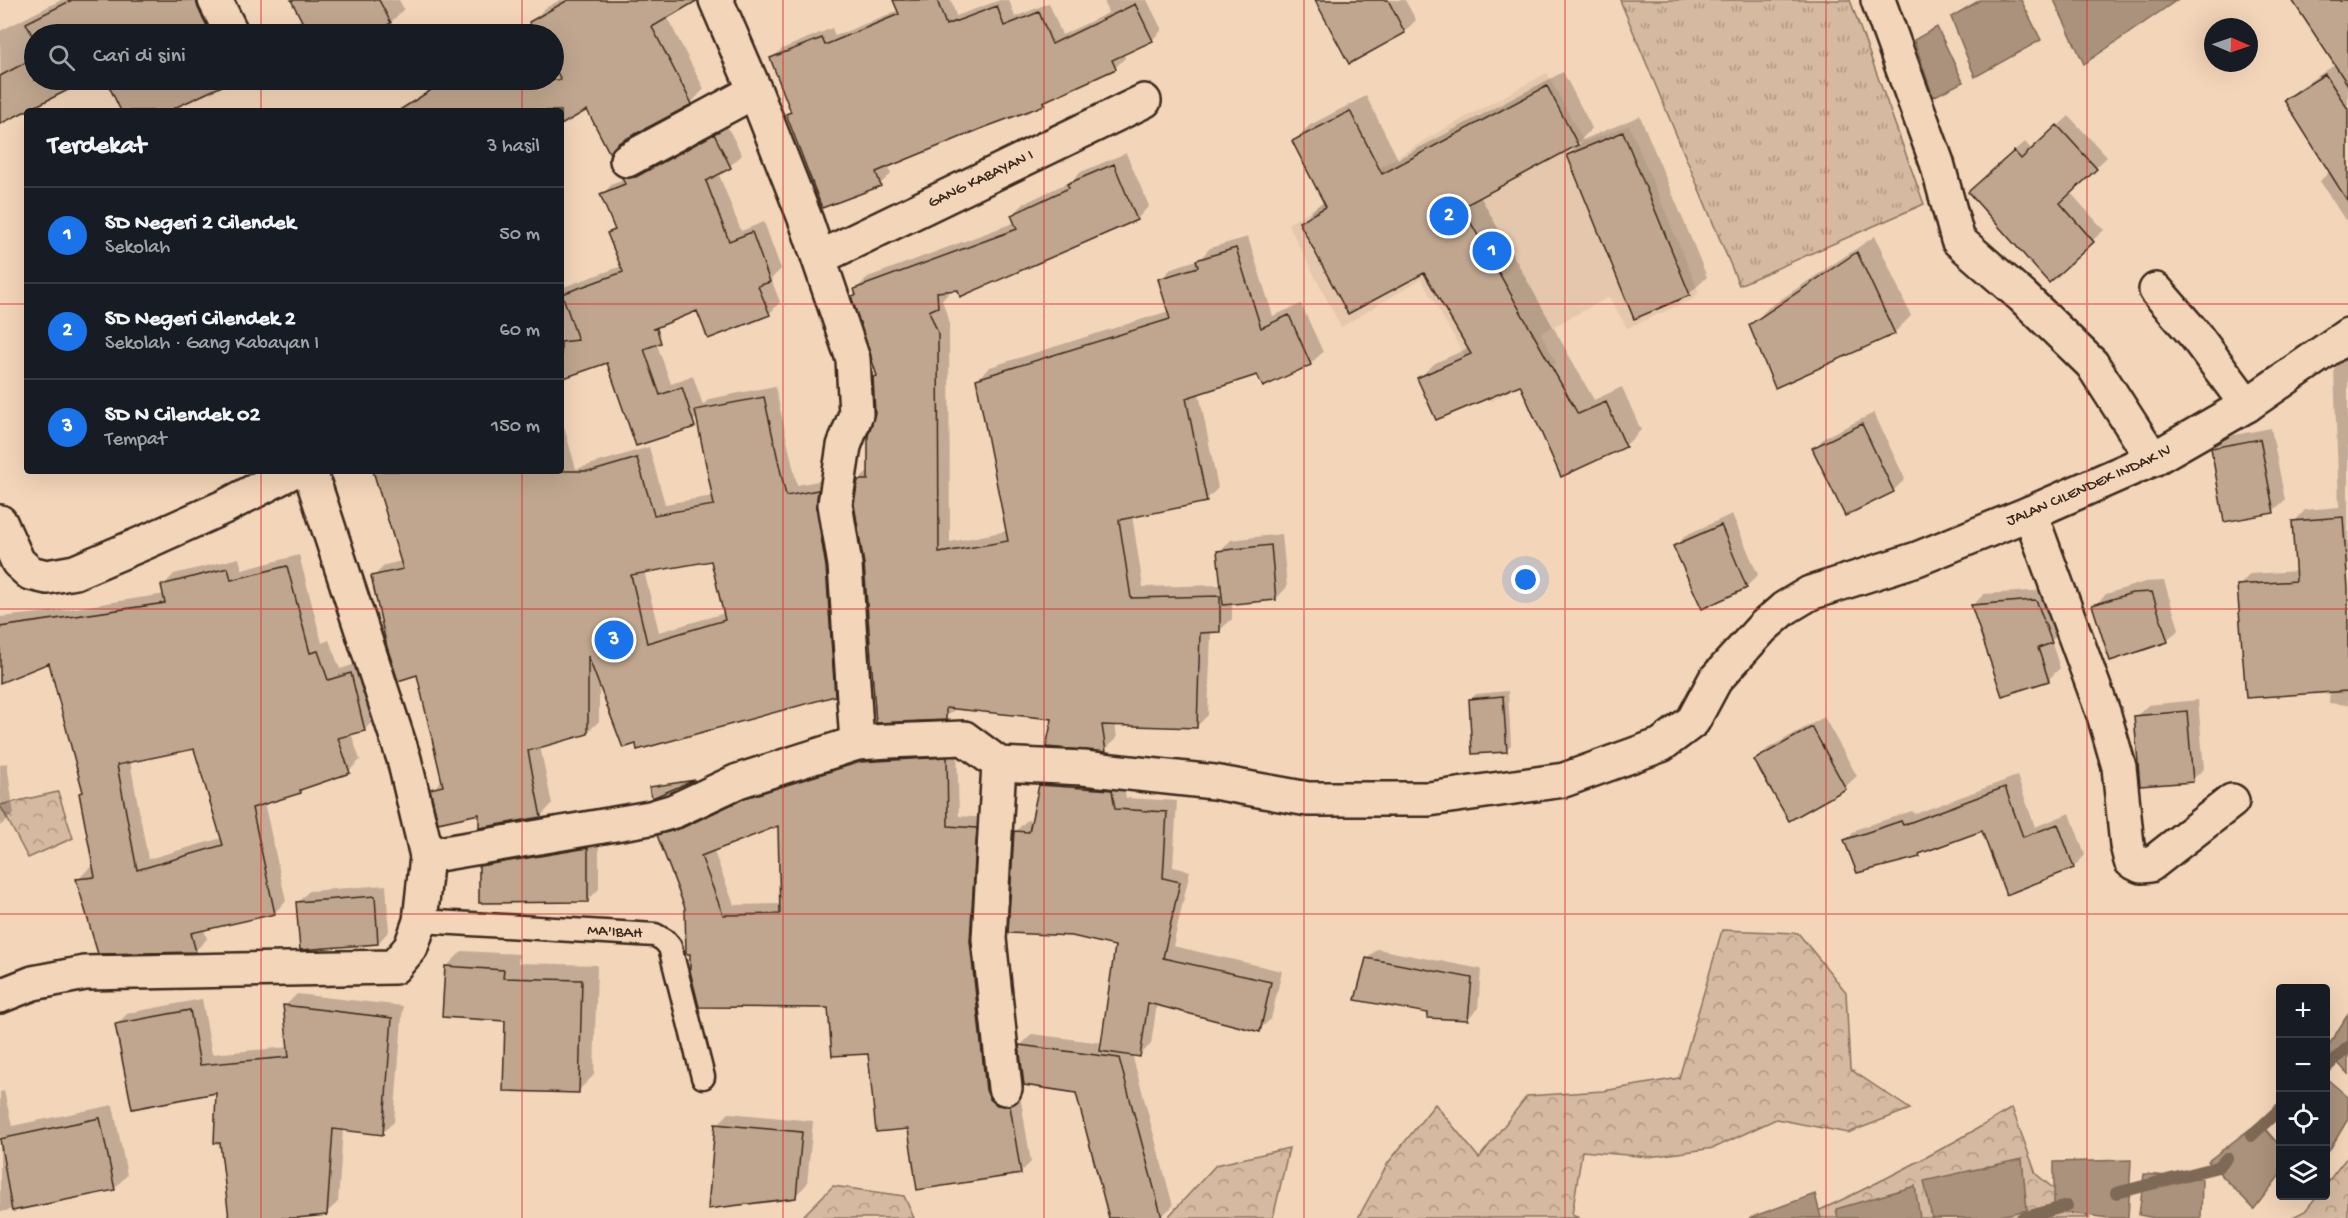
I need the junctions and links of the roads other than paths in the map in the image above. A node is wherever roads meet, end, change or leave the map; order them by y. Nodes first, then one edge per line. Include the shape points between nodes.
1 (214, 0) edge
2 (716, 0) edge
3 (1878, 0) edge
4 (227, 24) edge
5 (755, 91) junction
6 (1144, 101) dead end
7 (627, 160) dead end
8 (819, 258) junction
9 (2156, 290) dead end
10 (2348, 335) edge
11 (2247, 405) junction
12 (2153, 459) junction
13 (286, 474) edge
14 (311, 474) edge
15 (2030, 513) junction
16 (0, 522) edge
17 (857, 743) junction
18 (999, 764) junction
19 (2232, 801) dead end
20 (427, 856) junction
21 (420, 921) junction
22 (0, 996) edge
23 (704, 1077) dead end
24 (1005, 1088) dead end

1 - 4 street
2 - 5 street
3 - 12 street via 1937,163 1958,240 2092,364
5 - 7 street
5 - 8 street
6 - 8 street, GANG KABAYAN I
8 - 17 street via 853,360 856,386 856,414 844,446 835,504 845,565
9 - 11 street
10 - 11 street, JALAN CILENDEK INDAK IV
11 - 12 street, JALAN CILENDEK INDAK IV
12 - 15 street, JALAN CILENDEK INDAK IV
13 - 16 street via 148,541 75,572 47,577 30,573 18,562
14 - 20 street via 404,759
15 - 18 street, JALAN CILENDEK INDAK IV via 1917,559 1810,593 1763,627 1715,680 1693,721 1661,745 1564,780 1429,799 1308,799 1214,782 1083,768
15 - 19 street via 2104,715 2119,768 2131,861 2150,865
17 - 18 street via 964,738
17 - 20 street via 738,781 650,818
18 - 24 street via 989,939
20 - 21 street
21 - 22 street via 411,947 394,967 85,973 33,983
21 - 23 lane, MA'IBAH via 655,936 664,940 670,947

